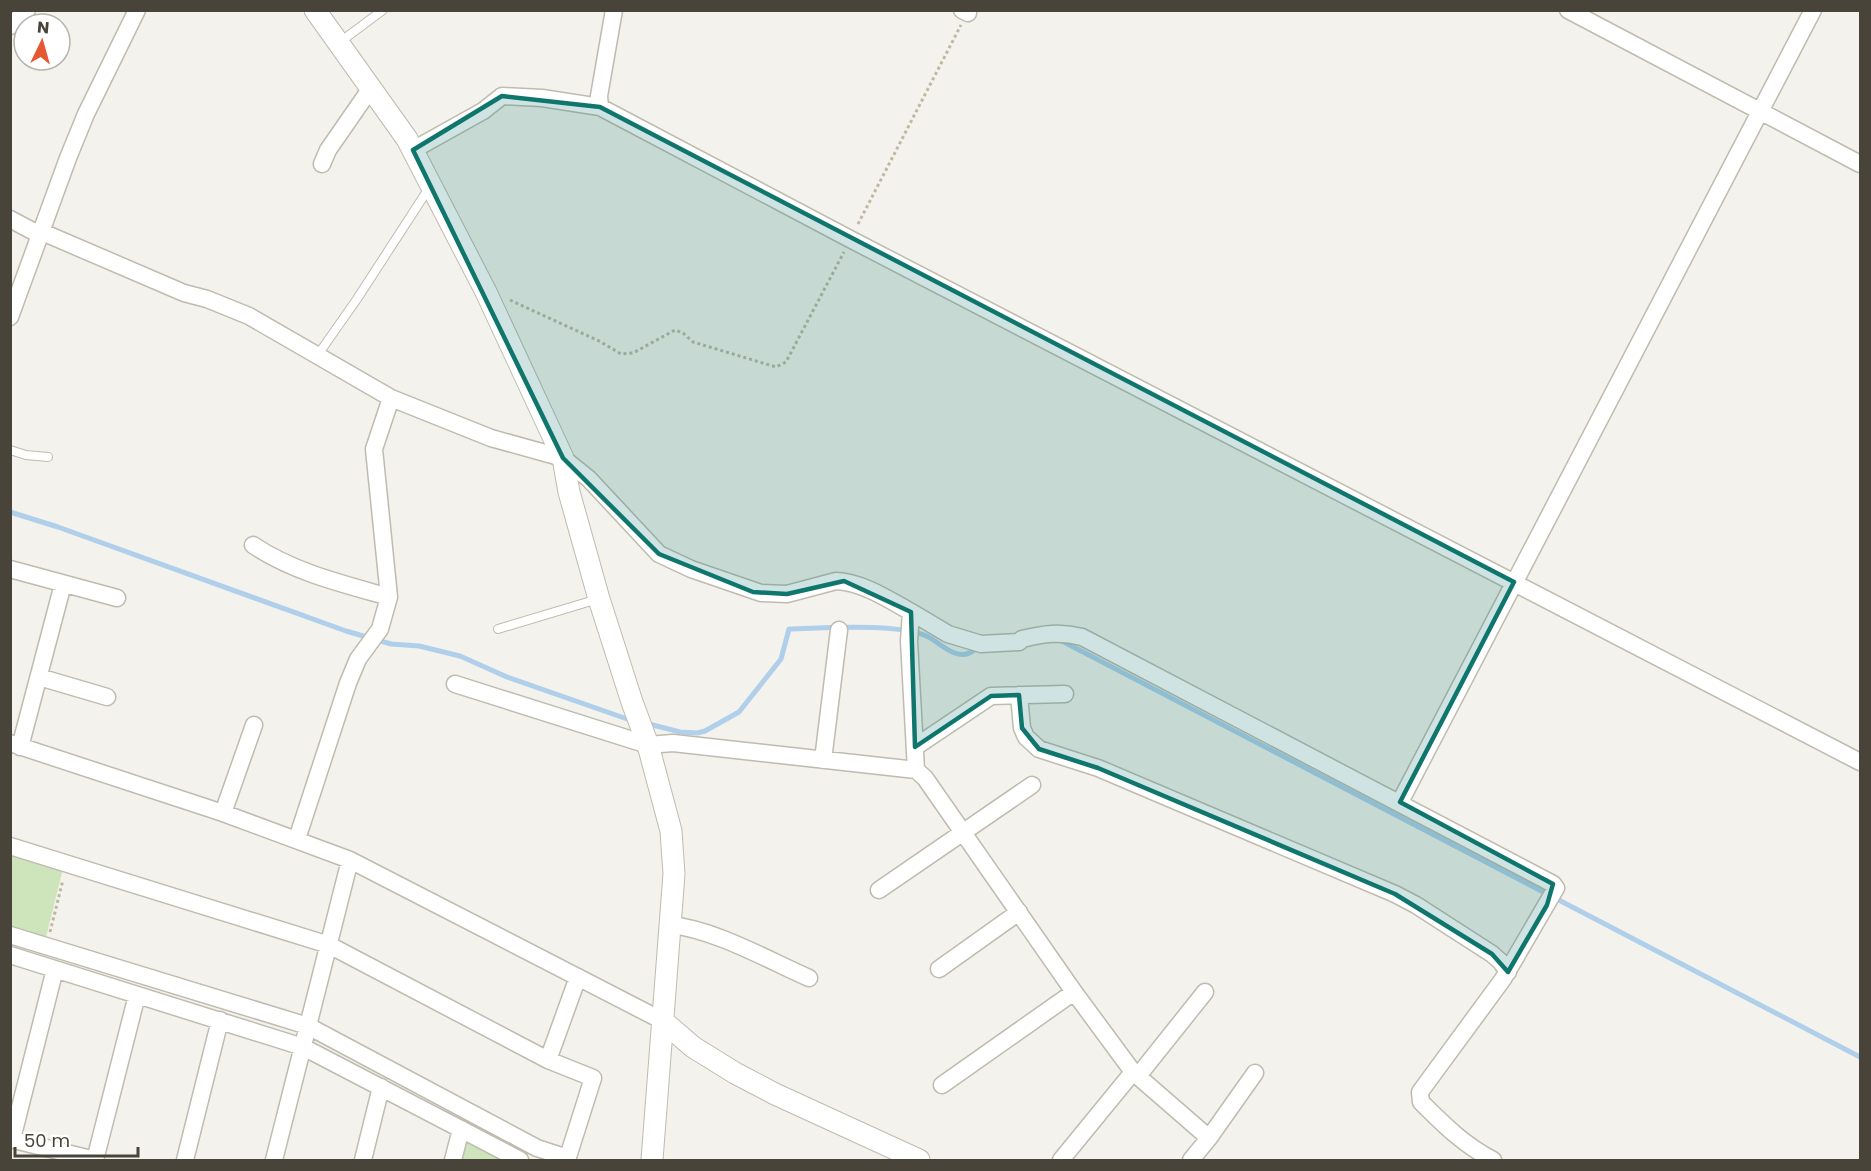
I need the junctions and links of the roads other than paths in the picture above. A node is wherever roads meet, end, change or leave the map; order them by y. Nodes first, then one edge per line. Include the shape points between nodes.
1 (27, 10) edge
2 (137, 10) edge
3 (315, 10) edge
4 (383, 10) edge
5 (614, 10) edge
6 (1568, 10) edge
7 (1813, 10) edge
8 (10, 26) edge
9 (339, 44) junction
10 (371, 88) junction
11 (600, 107) junction
12 (1761, 111) junction
13 (413, 150) junction
14 (322, 164) dead end
15 (1860, 164) edge
16 (431, 185) junction
17 (10, 219) edge
18 (41, 233) junction
19 (10, 317) edge
20 (317, 356) junction
21 (391, 398) junction
22 (10, 450) edge
23 (48, 457) dead end
24 (563, 458) junction
25 (253, 545) dead end
26 (10, 569) edge
27 (1514, 582) junction
28 (63, 584) junction
29 (389, 597) junction
30 (117, 598) dead end
31 (599, 599) junction
32 (910, 616) junction
33 (498, 629) dead end
34 (839, 630) dead end
35 (39, 677) junction
36 (455, 684) dead end
37 (1065, 694) dead end
38 (1019, 695) junction
39 (107, 697) dead end
40 (254, 725) dead end
41 (646, 739) junction
42 (15, 745) edge
43 (915, 747) junction
44 (823, 760) junction
45 (1860, 762) edge
46 (916, 770) junction
47 (1032, 785) dead end
48 (1400, 802) junction
49 (223, 813) junction
50 (964, 833) junction
51 (297, 839) junction
52 (10, 846) edge
53 (350, 860) junction
54 (879, 890) dead end
55 (1018, 912) junction
56 (670, 925) junction
57 (10, 935) edge
58 (328, 945) junction
59 (10, 955) edge
60 (55, 969) junction
61 (939, 969) dead end
62 (1508, 972) junction
63 (578, 977) junction
64 (809, 978) dead end
65 (1074, 992) junction
66 (1205, 992) dead end
67 (137, 995) junction
68 (220, 1020) junction
69 (663, 1022) junction
70 (308, 1026) junction
71 (303, 1047) junction
72 (548, 1060) junction
73 (1255, 1073) dead end
74 (1135, 1074) junction
75 (942, 1085) dead end
76 (381, 1087) junction
77 (461, 1129) junction
78 (1209, 1138) junction
79 (11, 1139) edge
80 (567, 1159) edge
81 (185, 1161) edge
82 (274, 1161) edge
83 (363, 1161) edge
84 (453, 1161) edge
85 (520, 1161) edge
86 (652, 1161) edge
87 (919, 1161) edge
88 (1061, 1161) edge
89 (1191, 1161) edge
90 (1493, 1161) edge

1 - 8 street
2 - 18 street via 86,114
3 - 9 street
4 - 9 lane
5 - 11 street
6 - 12 street
7 - 12 street
9 - 10 street
10 - 13 street
10 - 14 street
11 - 13 street via 502,96
11 - 27 street
12 - 15 street
12 - 27 street
13 - 16 street
16 - 20 lane
16 - 24 street
17 - 18 street
18 - 19 street
18 - 20 street via 184,293 232,308
20 - 21 street
21 - 24 street via 491,438
21 - 29 street via 374,449
22 - 23 lane
24 - 31 street via 568,492
24 - 32 street via 589,479 659,554 691,569 761,593 787,594 844,581 877,594
25 - 29 street via 287,564
26 - 28 street
27 - 45 street
27 - 48 street
28 - 30 street
28 - 35 street
29 - 51 street via 380,630 358,659 348,683
31 - 33 lane
31 - 41 street
32 - 43 street
32 - 48 street via 981,644 1019,642 1050,633 1082,637
34 - 44 street
35 - 39 street
35 - 42 street
36 - 41 street
37 - 38 street
38 - 43 street via 991,696
38 - 62 street via 1022,728 1039,749 1098,768 1395,894 1492,954
40 - 49 street
41 - 44 street
41 - 56 street via 671,831 675,874
42 - 49 street
43 - 46 street
44 - 46 street
46 - 50 street
47 - 50 street
48 - 62 street via 1556,888
49 - 51 street
50 - 54 street
50 - 55 street
51 - 53 street
52 - 58 street
53 - 58 street
53 - 63 street
55 - 61 street
55 - 65 street
56 - 64 street via 689,927
56 - 69 street
57 - 70 street
58 - 70 street
58 - 72 street
59 - 60 street
60 - 67 street
60 - 79 street
62 - 90 street via 1420,1092 1421,1102 1453,1135
63 - 69 street
63 - 72 street
65 - 74 street
65 - 75 street
66 - 74 street
67 - 68 street
67 - 79 street via 95,1161
68 - 71 street
68 - 81 street
69 - 86 street
69 - 87 street via 693,1047 735,1073
70 - 71 street
70 - 80 street via 537,1148
71 - 76 street
71 - 82 street
72 - 80 street via 593,1078
73 - 78 street
74 - 78 street
74 - 88 street
76 - 77 street
76 - 83 street
77 - 84 street
77 - 85 street
78 - 89 street

